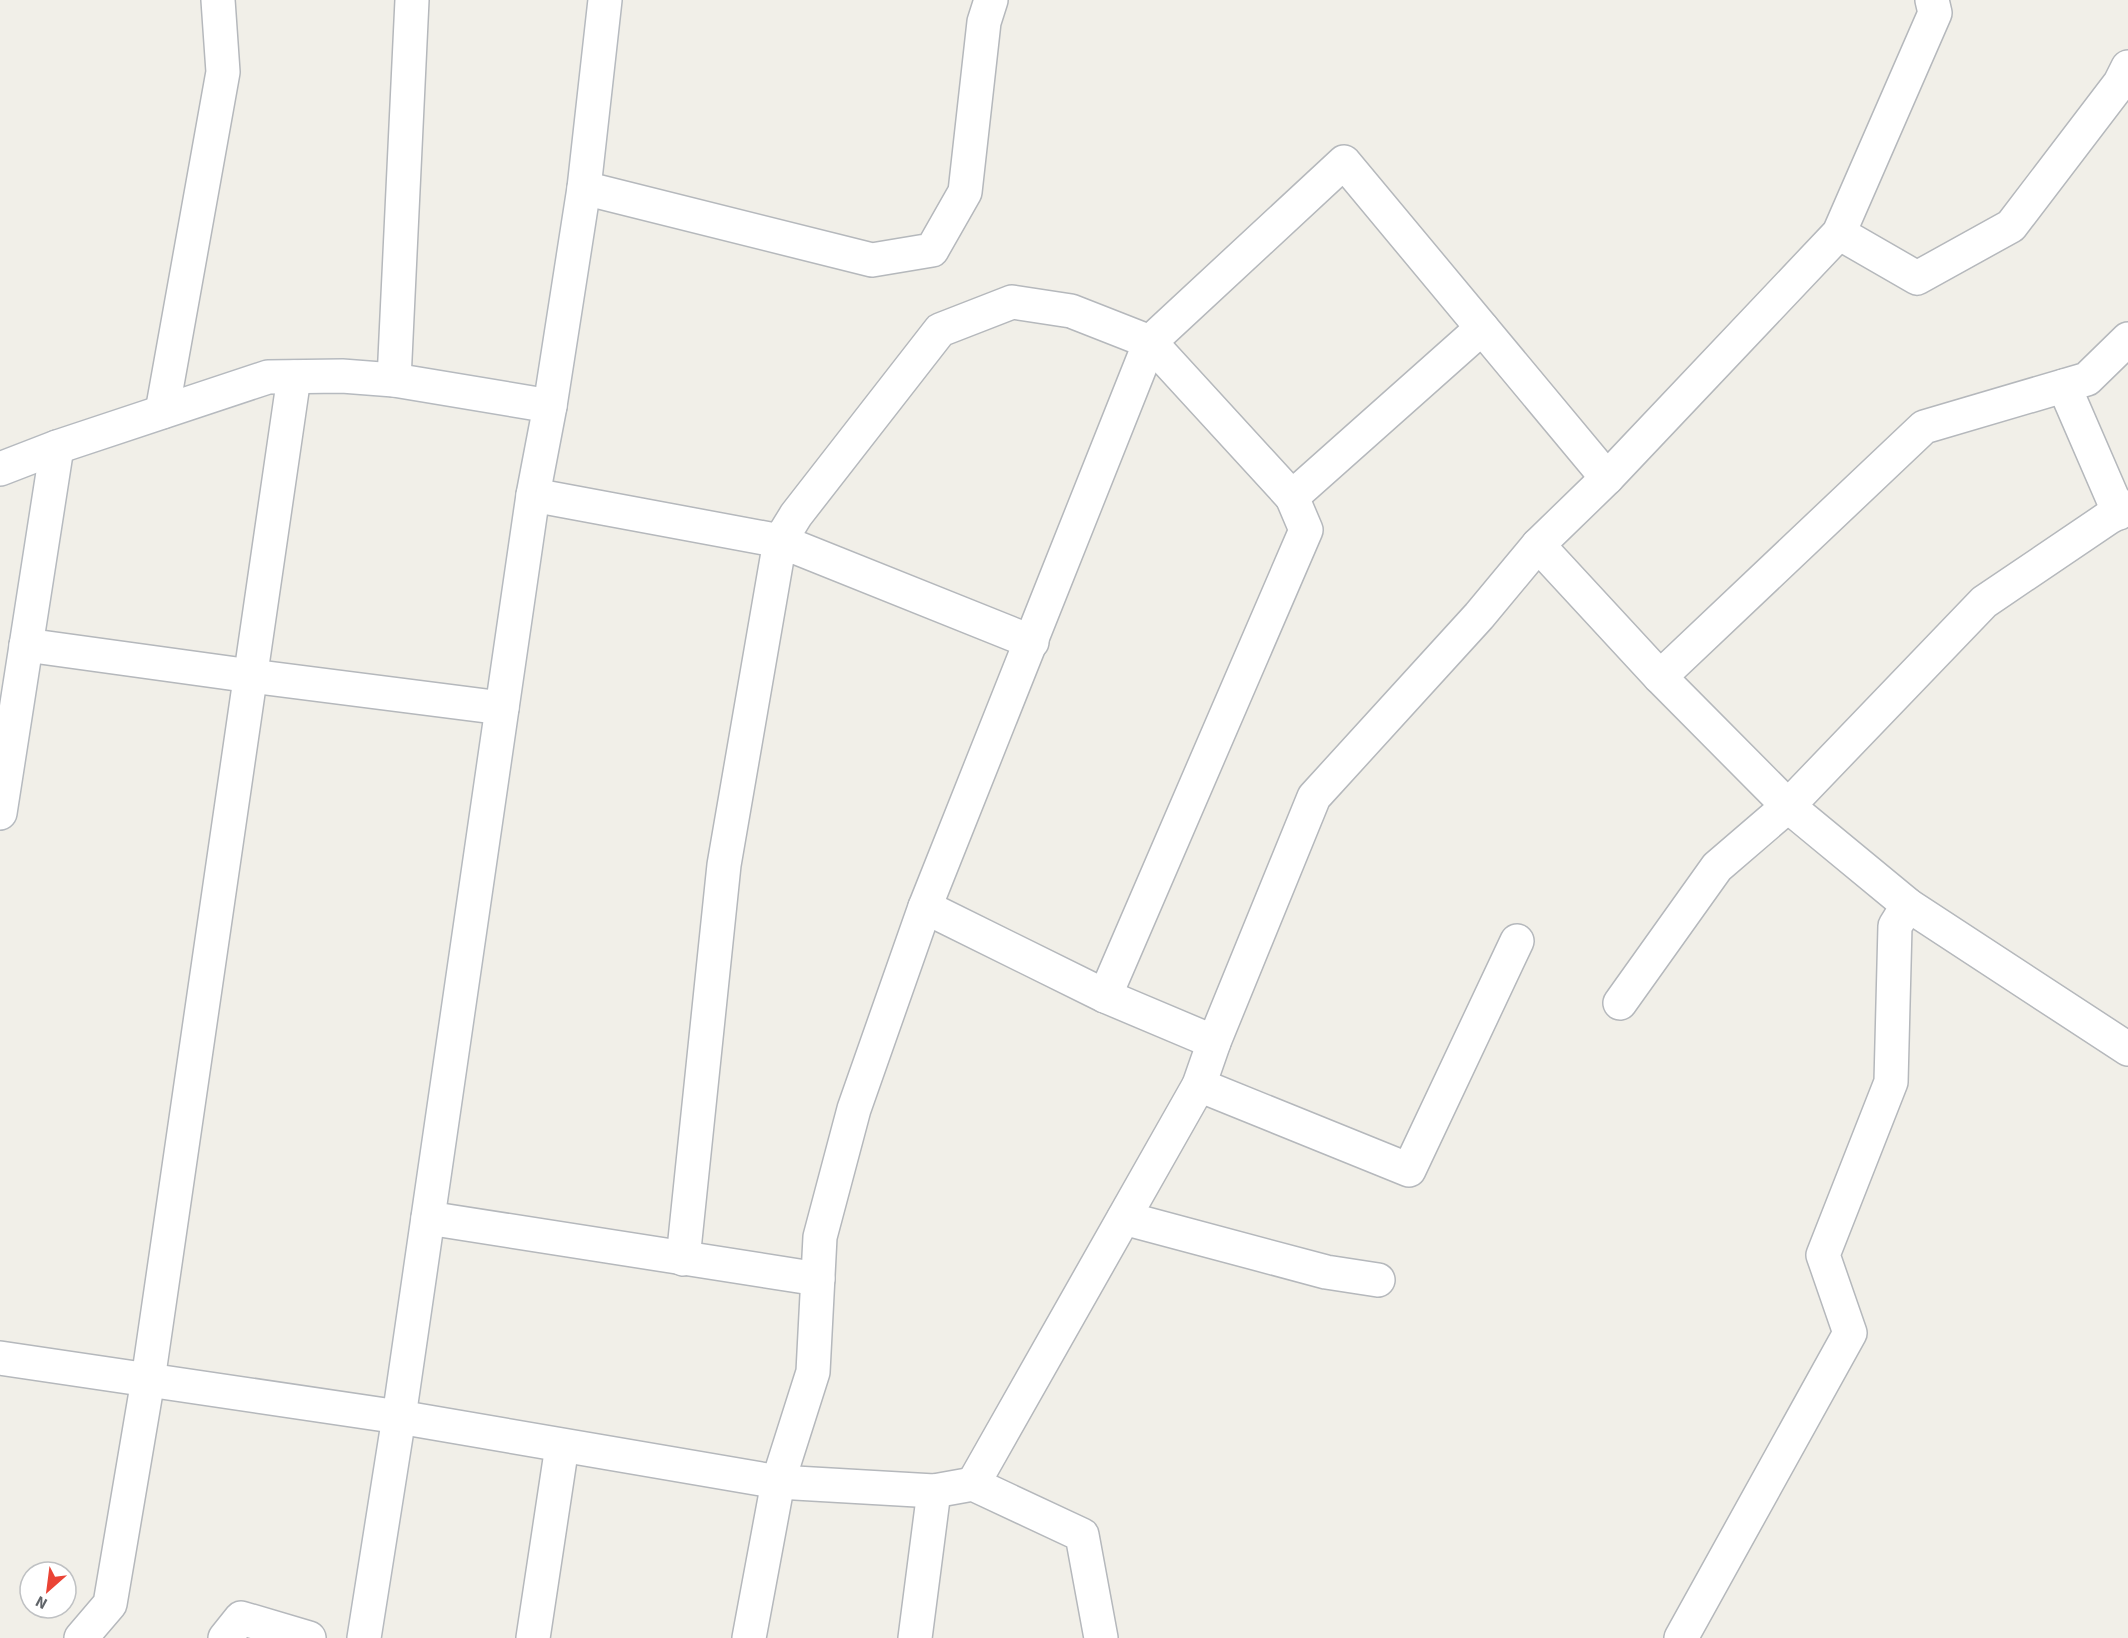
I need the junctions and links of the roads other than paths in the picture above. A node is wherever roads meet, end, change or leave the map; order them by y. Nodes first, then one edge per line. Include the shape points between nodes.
1 (218, 0) edge
2 (412, 0) edge
3 (605, 0) edge
4 (991, 0) edge
5 (1932, 0) edge
6 (2128, 67) edge
7 (584, 188) junction
8 (1839, 233) junction
9 (1482, 328) junction
10 (2128, 339) edge
11 (1150, 342) junction
12 (294, 377) junction
13 (394, 380) junction
14 (2064, 386) junction
15 (550, 406) junction
16 (162, 412) junction
17 (57, 447) junction
18 (0, 469) edge
19 (1607, 478) junction
20 (533, 495) junction
21 (1292, 497) junction
22 (2123, 510) edge
23 (780, 541) junction
24 (1538, 545) junction
25 (1032, 642) junction
26 (26, 645) junction
27 (251, 676) junction
28 (1660, 677) junction
29 (502, 708) junction
30 (1788, 806) junction
31 (0, 813) edge
32 (1908, 905) junction
33 (925, 906) junction
34 (1517, 941) dead end
35 (1105, 996) junction
36 (1620, 1003) dead end
37 (1214, 1042) junction
38 (2128, 1049) edge
39 (1198, 1085) junction
40 (428, 1218) junction
41 (1124, 1218) junction
42 (683, 1259) junction
43 (818, 1280) junction
44 (1378, 1280) dead end
45 (0, 1358) edge
46 (148, 1380) junction
47 (399, 1418) junction
48 (562, 1446) junction
49 (778, 1482) junction
50 (973, 1484) junction
51 (934, 1491) junction
52 (81, 1638) edge
53 (225, 1638) edge
54 (309, 1638) edge
55 (364, 1638) edge
56 (533, 1638) edge
57 (749, 1638) edge
58 (915, 1638) edge
59 (1101, 1638) edge
60 (1681, 1638) edge

1 - 16 street via 223,72
2 - 13 street
3 - 7 street
4 - 7 street via 984,22 965,192 932,250 872,260
5 - 8 street via 1935,13
6 - 8 street via 2120,83 2011,226 1917,278
7 - 15 street
8 - 19 street
9 - 11 street via 1344,162
9 - 19 street
9 - 21 street
10 - 14 street via 2087,379
11 - 21 street
11 - 23 street via 1071,311 1012,302 940,330
11 - 25 street
12 - 13 street
12 - 16 street via 268,377
12 - 27 street
13 - 15 street
14 - 22 street
14 - 28 street via 1924,427
15 - 20 street
16 - 17 street
17 - 18 street
17 - 26 street
19 - 24 street
20 - 23 street
20 - 29 street
21 - 35 street via 1306,530
22 - 30 street via 1984,602
23 - 25 street
23 - 42 street via 724,865
24 - 28 street
24 - 37 street via 1479,616 1314,797
25 - 33 street
26 - 27 street
26 - 31 street
27 - 29 street
27 - 46 street
28 - 30 street
29 - 40 street
30 - 32 street
30 - 36 street via 1717,867
32 - 38 street
32 - 60 street via 1895,926 1891,1082 1823,1255 1850,1333
33 - 35 street
33 - 43 street via 854,1109 820,1237
34 - 39 street via 1409,1170
35 - 37 street
37 - 39 street
39 - 41 street
40 - 42 street
40 - 47 street
41 - 44 street via 1326,1272
41 - 50 street
42 - 43 street
43 - 49 street via 813,1372
45 - 46 street
46 - 47 street
46 - 52 street via 110,1604
47 - 48 street
47 - 55 street
48 - 49 street
48 - 56 street
49 - 51 street
49 - 57 street
50 - 51 street
50 - 59 street via 1082,1535
51 - 58 street
53 - 54 street via 241,1618

